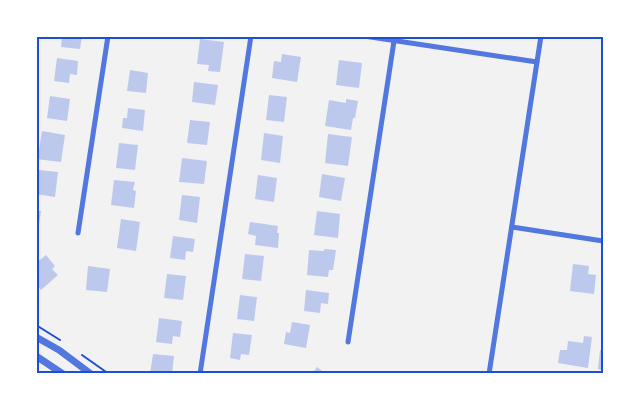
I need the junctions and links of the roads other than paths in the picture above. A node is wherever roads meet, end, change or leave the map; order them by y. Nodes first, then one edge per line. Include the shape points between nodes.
1 (108, 36) edge
2 (251, 36) edge
3 (364, 36) edge
4 (541, 36) edge
5 (394, 41) junction
6 (537, 62) junction
7 (512, 227) junction
8 (78, 233) dead end
9 (603, 241) edge
10 (36, 337) edge
11 (348, 342) dead end
12 (36, 356) edge
13 (63, 374) edge
14 (91, 374) edge
15 (200, 374) edge
16 (490, 374) edge

1 - 8 street
2 - 15 street
3 - 5 street
4 - 6 street
5 - 6 street
5 - 11 street
6 - 7 street
7 - 9 street
7 - 16 street
10 - 14 street
12 - 13 street

